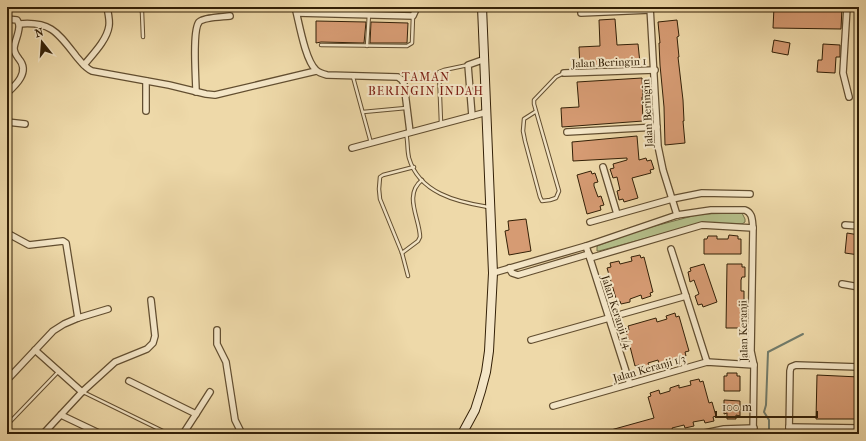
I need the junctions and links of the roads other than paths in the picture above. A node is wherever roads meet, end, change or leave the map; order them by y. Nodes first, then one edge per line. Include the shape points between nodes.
1 (107, 7) edge
2 (139, 7) edge
3 (295, 7) edge
4 (416, 7) edge
5 (482, 7) edge
6 (847, 7) edge
7 (650, 9) edge
8 (297, 13) junction
9 (581, 13) dead end
10 (369, 14) junction
11 (230, 16) dead end
12 (413, 16) junction
13 (7, 19) edge
14 (19, 24) junction
15 (143, 36) dead end
16 (321, 45) dead end
17 (367, 46) junction
18 (485, 59) junction
19 (468, 64) junction
20 (84, 65) junction
21 (316, 70) junction
22 (655, 70) junction
23 (564, 73) joint
24 (352, 76) junction
25 (146, 81) junction
26 (196, 92) junction
27 (7, 93) edge
28 (849, 97) dead end
29 (407, 108) junction
30 (146, 111) dead end
31 (363, 112) junction
32 (487, 112) junction
33 (535, 112) junction
34 (472, 116) junction
35 (7, 122) edge
36 (25, 124) dead end
37 (441, 124) junction
38 (657, 127) junction
39 (567, 132) dead end
40 (408, 133) junction
41 (371, 143) junction
42 (352, 148) dead end
43 (414, 167) junction
44 (603, 167) dead end
45 (422, 180) junction
46 (750, 194) dead end
47 (672, 199) junction
48 (490, 207) junction
49 (617, 214) junction
50 (677, 215) junction
51 (590, 222) dead end
52 (844, 225) dead end
53 (859, 226) edge
54 (753, 228) junction
55 (7, 233) edge
56 (586, 246) junction
57 (671, 249) dead end
58 (402, 253) junction
59 (589, 256) junction
60 (509, 268) junction
61 (493, 273) junction
62 (408, 276) dead end
63 (842, 284) dead end
64 (859, 287) edge
65 (686, 296) junction
66 (151, 300) dead end
67 (108, 309) dead end
68 (622, 314) dead end
69 (78, 318) junction
70 (609, 318) junction
71 (217, 330) dead end
72 (531, 340) dead end
73 (35, 350) junction
74 (707, 362) junction
75 (754, 365) junction
76 (859, 367) edge
77 (58, 371) junction
78 (7, 380) edge
79 (129, 381) dead end
80 (630, 384) junction
81 (82, 392) junction
82 (210, 392) dead end
83 (553, 406) dead end
84 (196, 414) junction
85 (61, 415) junction
86 (7, 425) edge
87 (789, 427) junction
88 (859, 428) edge
89 (724, 431) edge
90 (753, 431) edge
91 (43, 434) edge
92 (101, 434) edge
93 (168, 434) edge
94 (183, 434) edge
95 (242, 434) edge
96 (462, 434) edge
97 (700, 434) edge
98 (789, 434) edge

1 - 20 street via 107,33
2 - 15 lane via 142,12
3 - 8 street
4 - 12 street
5 - 18 street
6 - 28 street via 843,73
7 - 9 street
7 - 22 street, Jalan Beringin
8 - 10 street
8 - 21 street via 308,57
10 - 12 street
10 - 17 lane
11 - 26 street via 205,19 197,26
12 - 17 lane via 410,45
13 - 14 street via 17,20
14 - 20 street via 44,24 62,39
14 - 27 street via 14,47 23,72 18,83
16 - 17 lane
18 - 19 street
18 - 32 street
19 - 34 street
19 - 37 lane via 439,72
20 - 25 street via 92,71
21 - 24 street via 320,74
21 - 26 street via 215,95
22 - 23 street, Jalan Beringin 1
22 - 38 street, Jalan Beringin
23 - 33 lane via 556,77 534,100
24 - 29 street via 398,77 404,84
24 - 31 lane
25 - 26 street
25 - 30 street
29 - 31 lane
29 - 40 street
31 - 41 lane
32 - 34 street
32 - 48 street
33 - 33 lane via 558,191 556,198 545,202 540,197 523,131 524,119
34 - 37 street
35 - 36 street
37 - 40 street
38 - 39 street
38 - 47 street, Jalan Beringin via 660,157
40 - 41 street
40 - 43 lane via 410,158
41 - 42 street
43 - 45 lane
43 - 58 lane via 383,174 380,177 380,198
44 - 49 street
45 - 48 lane via 443,196 464,203
45 - 58 lane via 413,195 420,237
46 - 47 street via 702,193
47 - 49 street
47 - 50 street, Jalan Beringin
48 - 61 street
49 - 51 street
50 - 54 street, Jalan Keranji via 711,210 745,210 750,213
50 - 56 street
52 - 53 street
54 - 59 street via 702,225
54 - 75 street, Jalan Keranji via 751,351
55 - 69 street via 28,245 63,241 66,243
56 - 59 street, Jalan Keranji 1/4
56 - 60 street
57 - 65 street
58 - 62 lane
59 - 60 street via 518,275 512,274
59 - 70 street, Jalan Keranji 1/4
60 - 61 street
61 - 96 street via 486,372 475,410
63 - 64 street
65 - 68 street
65 - 74 street
66 - 81 street via 155,336 153,343 147,349 115,362
67 - 69 street
69 - 73 street via 58,327
70 - 72 street
70 - 80 street, Jalan Keranji 1/4
71 - 95 street via 218,344 226,362 235,420
73 - 77 street
73 - 78 street
74 - 75 street, Jalan Keranji 1/3
74 - 80 street, Jalan Keranji 1/3
75 - 90 street, Jalan Keranji
76 - 87 street via 791,367
77 - 81 street
77 - 86 lane
79 - 84 street
80 - 83 street, Jalan Keranji 1/3
81 - 85 street
81 - 93 lane
82 - 84 street
84 - 94 street
85 - 91 street
85 - 92 street
87 - 88 street
87 - 98 street
89 - 90 street
89 - 97 street

